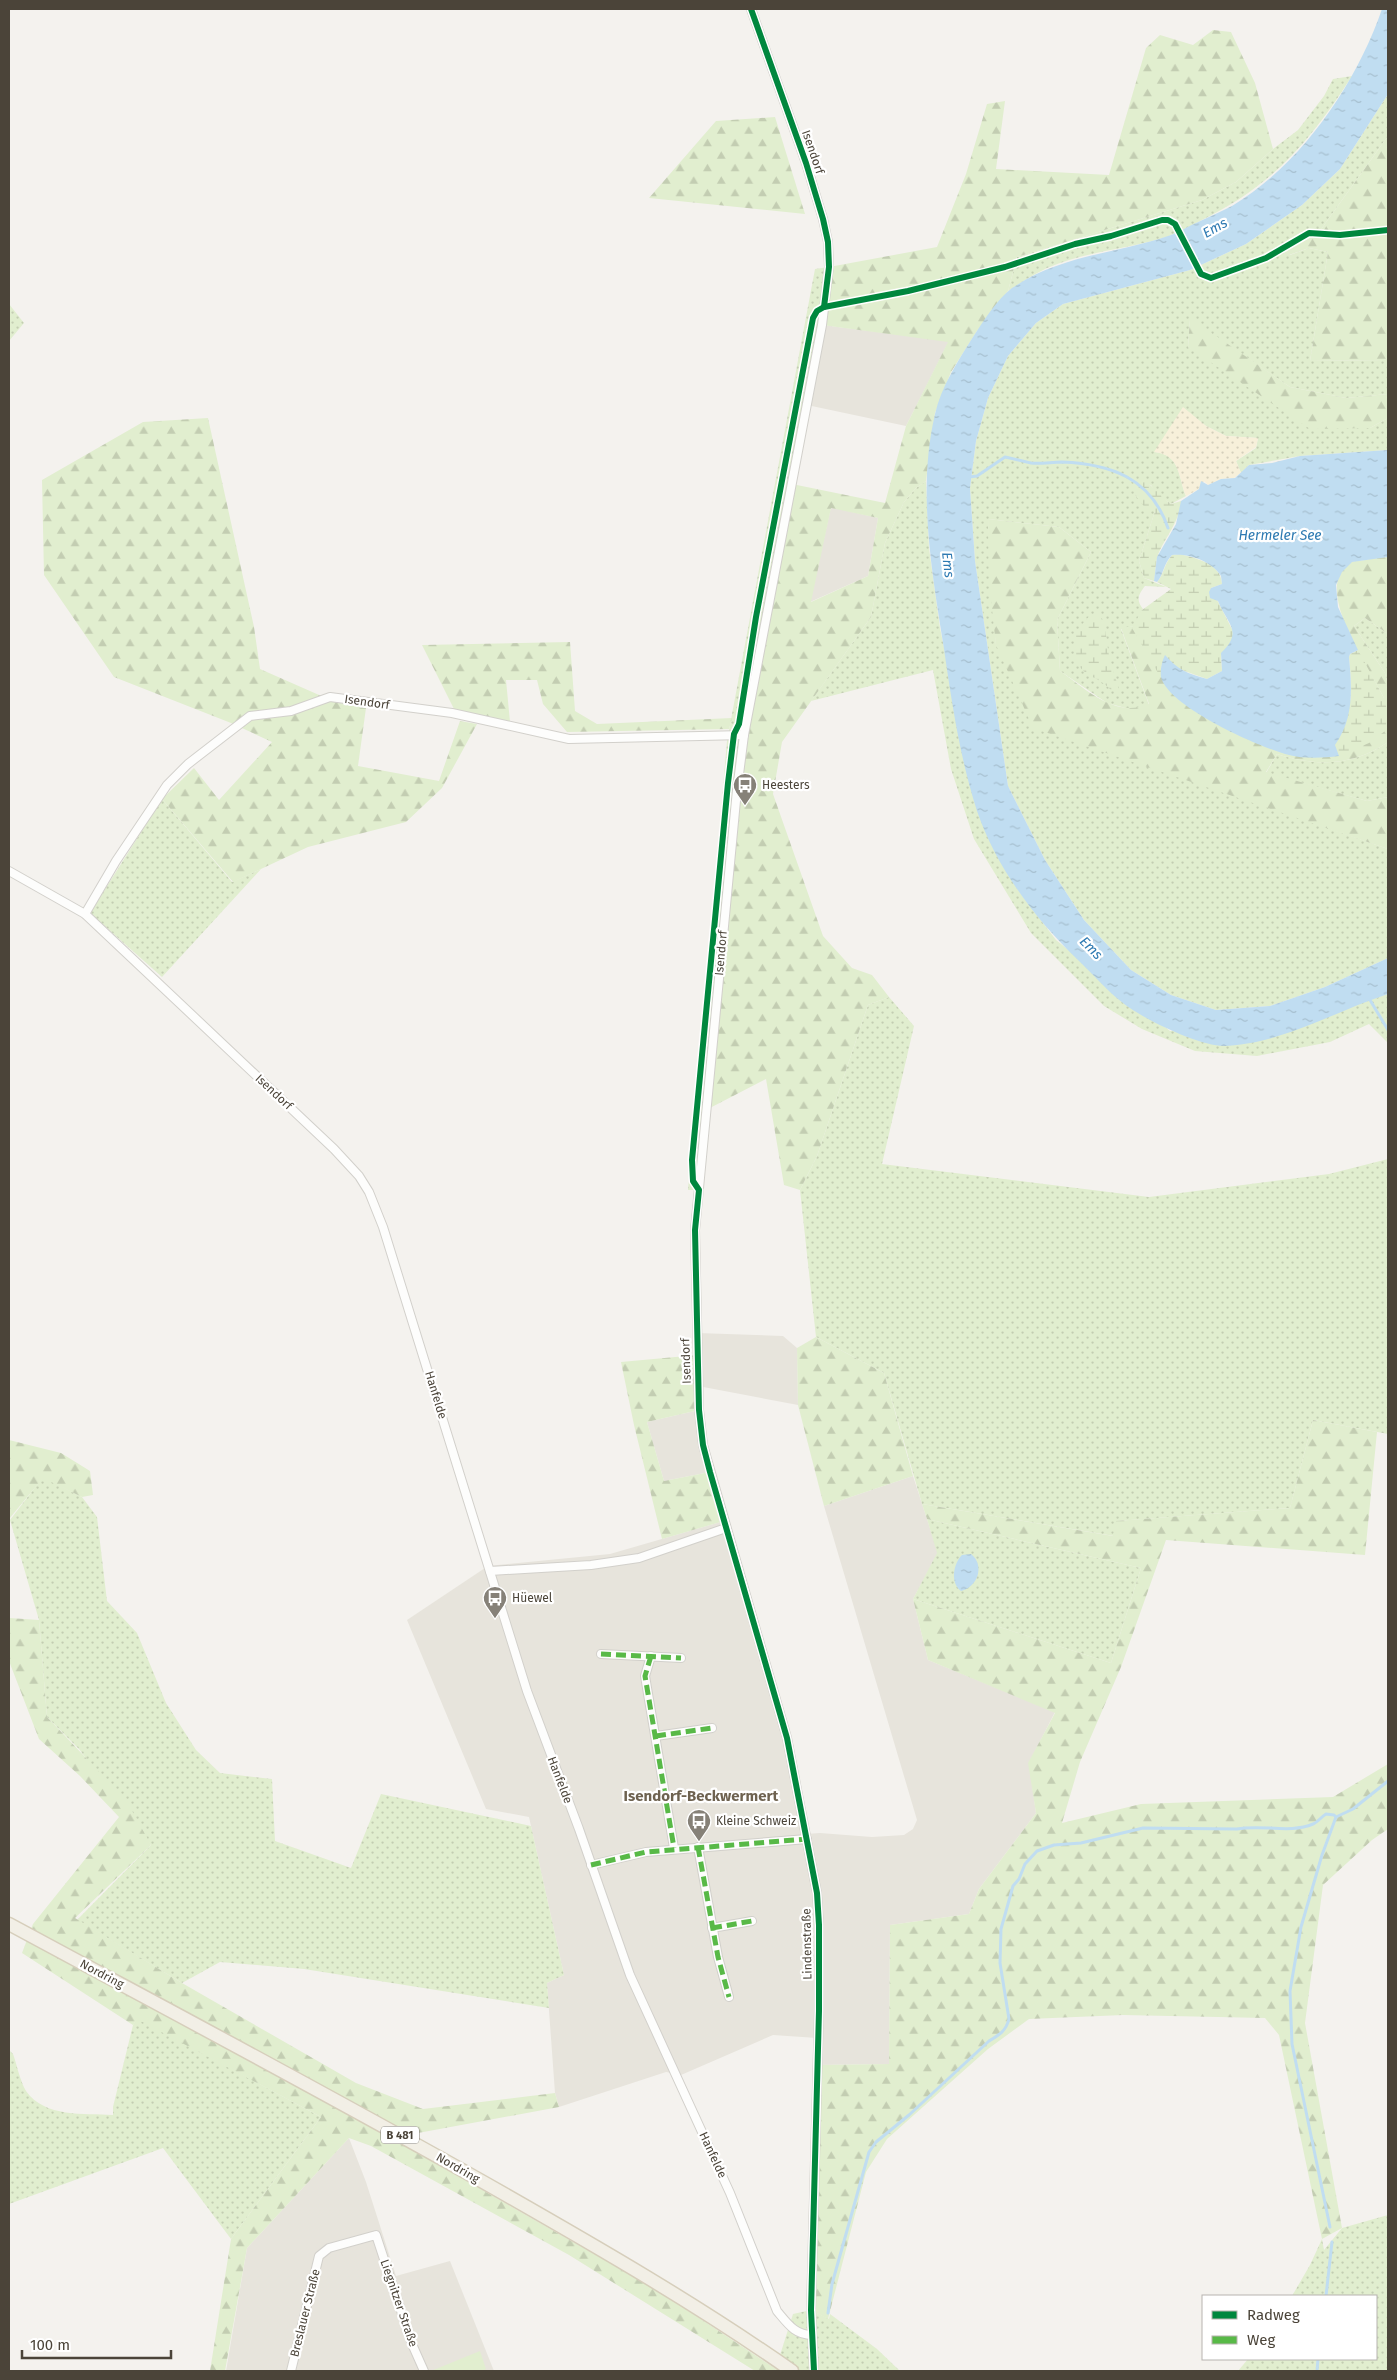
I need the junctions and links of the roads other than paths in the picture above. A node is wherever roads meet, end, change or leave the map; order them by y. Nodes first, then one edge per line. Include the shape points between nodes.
1 (751, 9) edge
2 (744, 735) junction
3 (9, 871) edge
4 (85, 914) junction
5 (370, 1192) joint
6 (726, 1528) junction
7 (490, 1571) junction
8 (601, 1654) dead end
9 (651, 1656) junction
10 (681, 1658) dead end
11 (712, 1728) dead end
12 (656, 1736) junction
13 (807, 1839) junction
14 (698, 1847) junction
15 (674, 1848) junction
16 (591, 1865) junction
17 (752, 1921) dead end
18 (9, 1924) edge
19 (712, 1928) junction
20 (729, 1997) dead end
21 (376, 2235) joint
22 (812, 2334) junction
23 (291, 2371) edge
24 (424, 2371) edge
25 (792, 2371) edge
26 (814, 2371) edge

1 - 2 street, Isendorf via 823,219 829,266 822,325
2 - 4 street, Isendorf via 569,739 452,713 330,697 292,711 250,716 188,764 167,785
2 - 6 street, Isendorf via 695,1230 700,1430
3 - 4 street, Isendorf
4 - 5 street, Isendorf via 334,1148
5 - 7 street, Hanfelde via 396,1265
6 - 7 street via 639,1558 591,1566
6 - 13 street, Lindenstraße via 787,1738
7 - 16 street, Hanfelde via 527,1691
8 - 9 street
9 - 10 street
9 - 12 street via 645,1676
11 - 12 street
12 - 15 street
13 - 14 street
13 - 22 street, Lindenstraße via 817,1893 819,1926
14 - 15 street
14 - 19 street
15 - 16 street
16 - 22 street, Hanfelde via 630,1975 730,2193 777,2311 801,2334
17 - 19 street
18 - 25 main road, Nordring / B 481 via 411,2141 576,2235 691,2304
19 - 20 street
21 - 23 street, Breslauer Straße via 329,2248 319,2256
21 - 24 street, Liegnitzer Straße
22 - 26 street, Lindenstraße

